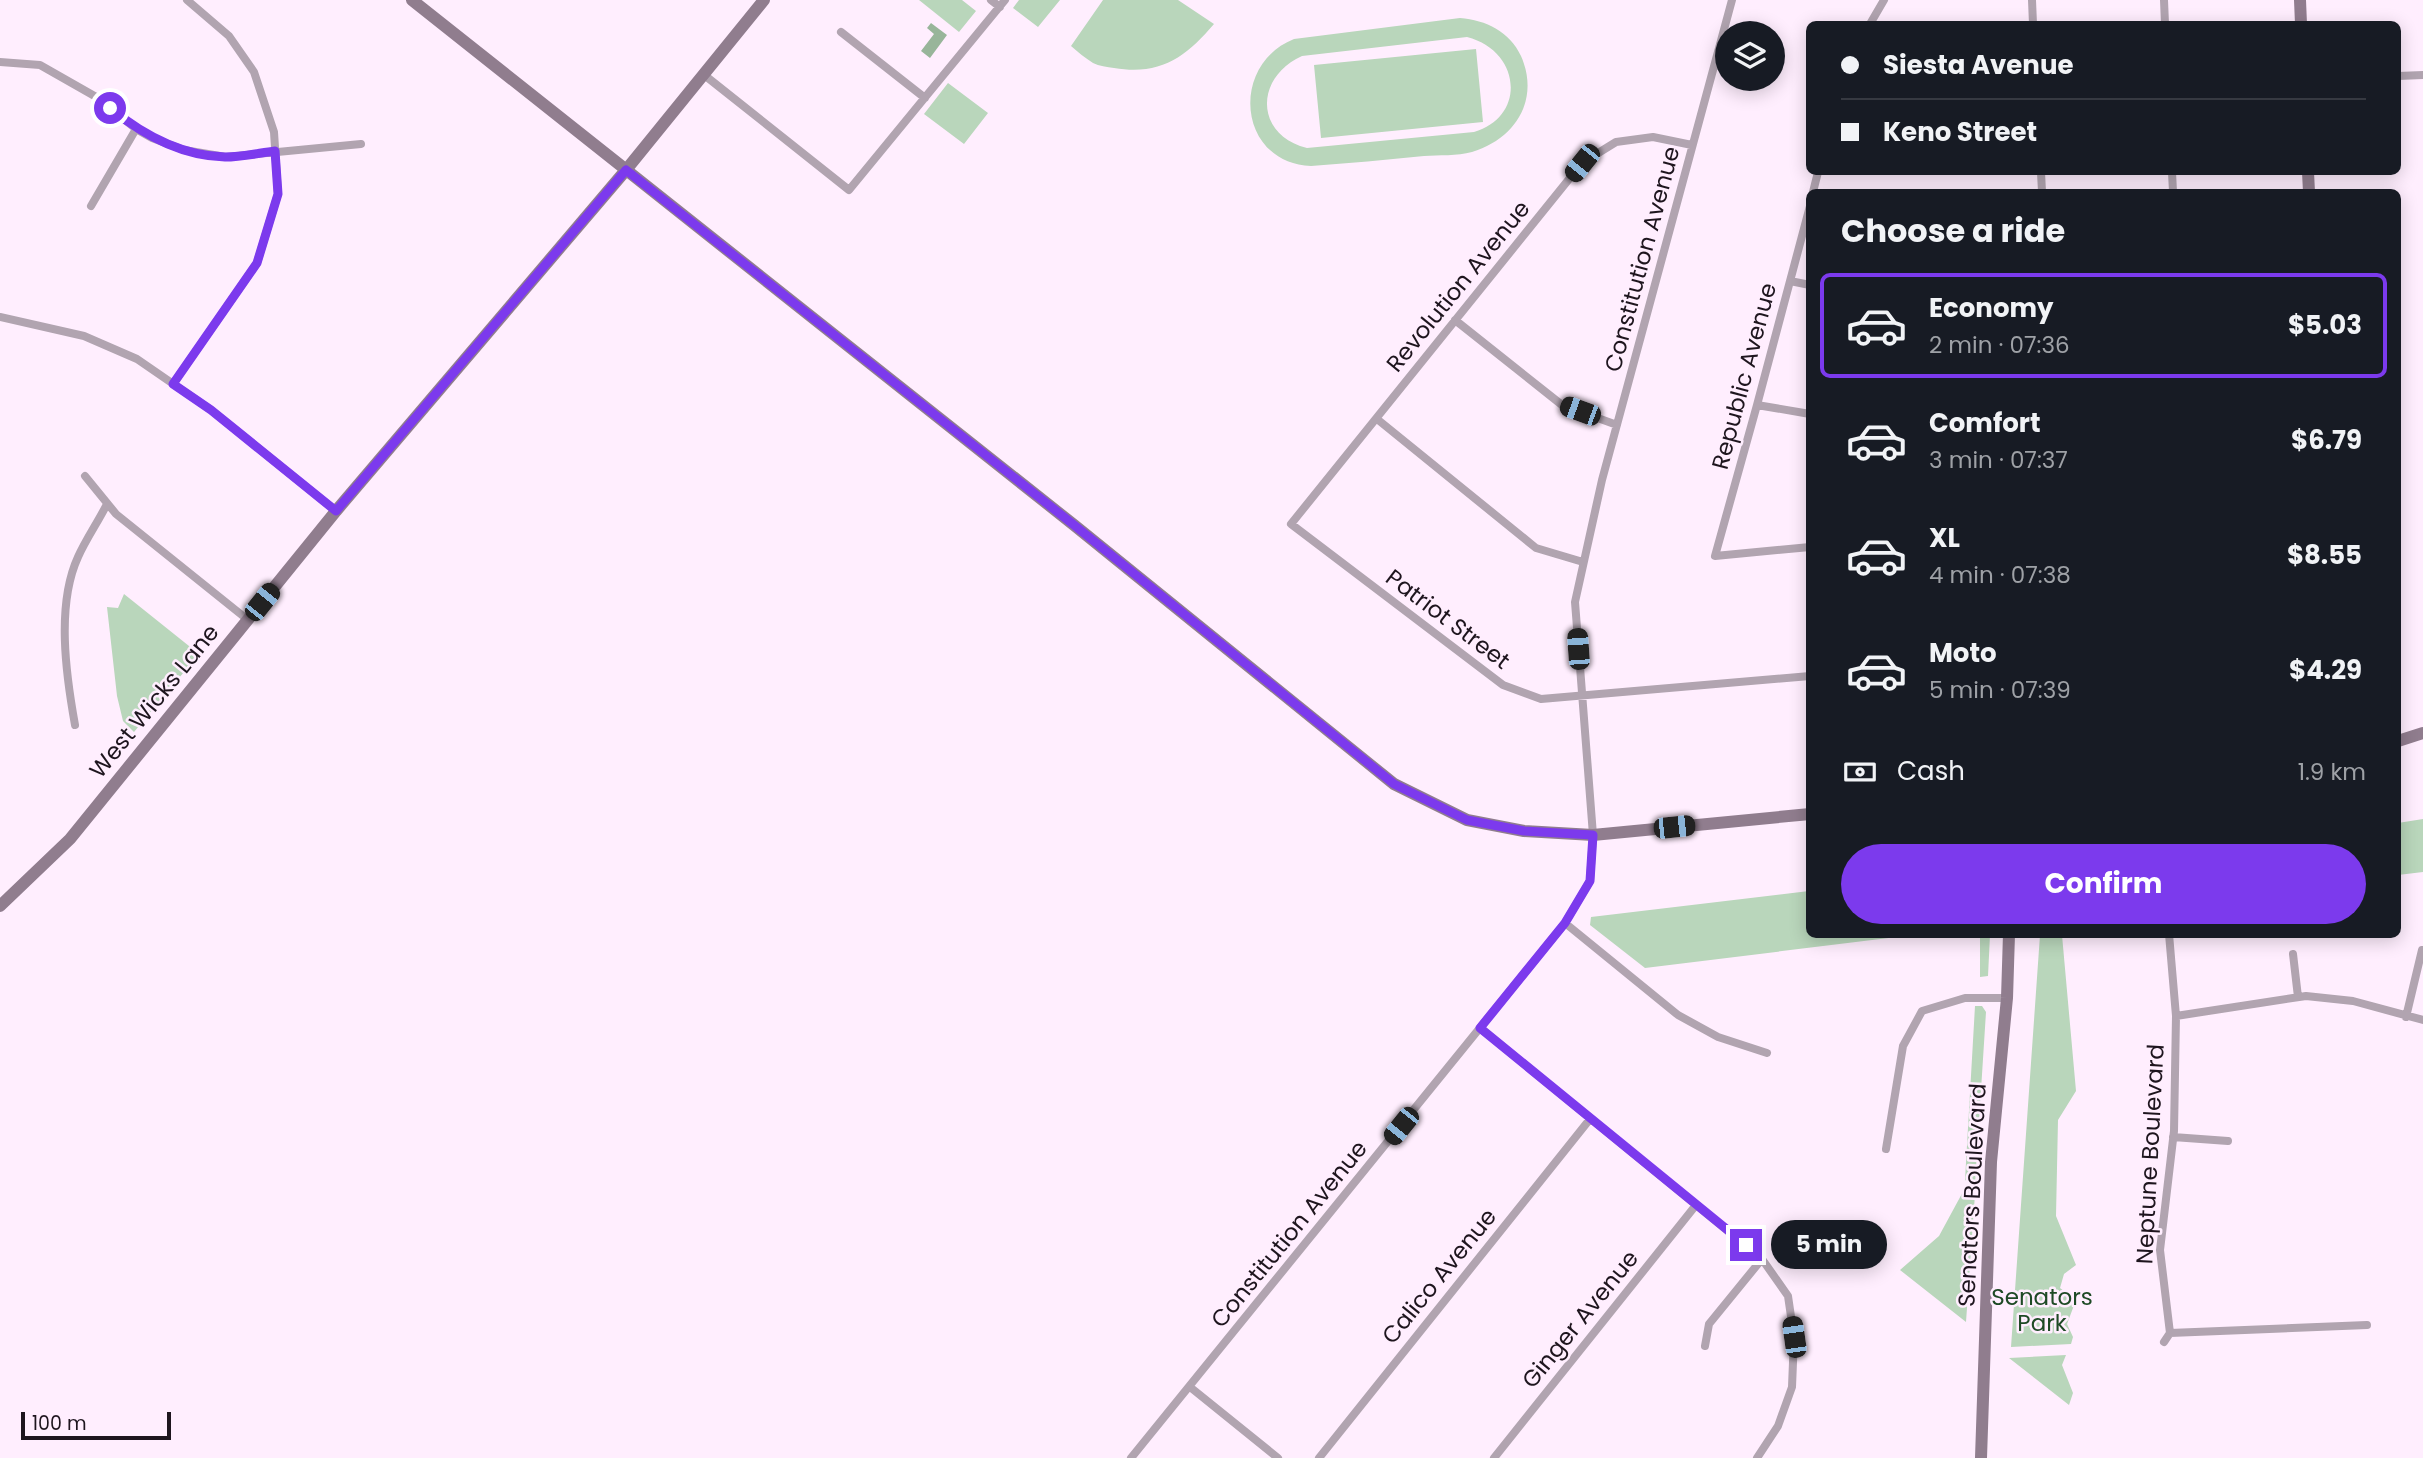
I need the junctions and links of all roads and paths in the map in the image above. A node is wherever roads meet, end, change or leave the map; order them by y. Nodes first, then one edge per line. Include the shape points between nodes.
1 (187, 0) edge
2 (412, 0) edge
3 (764, 0) edge
4 (991, 0) edge
5 (1731, 0) edge
6 (1884, 0) edge
7 (2032, 0) edge
8 (2164, 0) edge
9 (2300, 0) edge
10 (1002, 3) edge
11 (1872, 21) edge
12 (2033, 21) edge
13 (2165, 21) edge
14 (2301, 21) edge
15 (841, 32) dead end
16 (0, 62) edge
17 (703, 74) junction
18 (2423, 75) edge
19 (2401, 76) edge
20 (925, 99) junction
21 (136, 129) junction
22 (361, 144) dead end
23 (1692, 145) junction
24 (275, 151) junction
25 (626, 170) junction
26 (91, 206) dead end
27 (1806, 221) edge
28 (1790, 281) junction
29 (1806, 284) edge
30 (0, 317) edge
31 (1455, 320) junction
32 (173, 384) junction
33 (1757, 405) junction
34 (1806, 414) edge
35 (1377, 419) junction
36 (1617, 425) junction
37 (85, 476) dead end
38 (107, 504) junction
39 (336, 511) junction
40 (1291, 524) joint
41 (1806, 547) edge
42 (1583, 562) junction
43 (248, 620) junction
44 (1806, 676) edge
45 (1581, 695) junction
46 (75, 725) dead end
47 (2423, 733) edge
48 (2401, 740) edge
49 (1806, 814) edge
50 (1593, 835) junction
51 (0, 906) edge
52 (1565, 923) junction
53 (2009, 938) edge
54 (2169, 938) edge
55 (2422, 950) edge
56 (2293, 954) dead end
57 (2298, 997) junction
58 (2007, 998) junction
59 (2176, 1016) junction
60 (2406, 1017) junction
61 (2423, 1020) edge
62 (1480, 1028) junction
63 (1767, 1053) dead end
64 (1590, 1119) junction
65 (2173, 1137) junction
66 (2228, 1141) dead end
67 (1886, 1149) dead end
68 (1696, 1205) junction
69 (1762, 1259) junction
70 (2367, 1325) dead end
71 (2170, 1333) junction
72 (2164, 1342) dead end
73 (1706, 1346) dead end
74 (1190, 1387) junction
75 (1131, 1458) edge
76 (1279, 1458) edge
77 (1319, 1458) edge
78 (1494, 1458) edge
79 (1757, 1458) edge
80 (1981, 1458) edge

1 - 24 street via 229,36 254,72 274,132
2 - 25 main road
3 - 17 main road, West Wicks Lane
4 - 10 street
5 - 23 street, Constitution Avenue
6 - 11 street
7 - 12 street
8 - 13 street
9 - 14 main road
10 - 20 street
15 - 20 street
16 - 21 street via 40,65 98,98
17 - 20 street via 849,190
17 - 25 main road, West Wicks Lane
18 - 19 street
21 - 24 street via 184,150 206,154 226,157
21 - 26 street
22 - 24 street
23 - 31 street, Revolution Avenue via 1653,137 1616,142 1582,163
23 - 36 street, Constitution Avenue
24 - 32 street via 278,194 257,263
25 - 39 main road, West Wicks Lane
25 - 50 main road via 1394,784 1467,820 1524,831
27 - 28 street, Republic Avenue
28 - 29 street
28 - 33 street, Republic Avenue
30 - 32 street via 84,336 137,359
31 - 35 street, Revolution Avenue
31 - 36 street via 1562,405
32 - 39 street
33 - 34 street
33 - 41 street, Republic Avenue via 1715,556
35 - 40 street, Revolution Avenue
35 - 42 street via 1536,548
36 - 42 street, Constitution Avenue
37 - 38 street
38 - 43 street
38 - 46 street via 77,559 64,611 67,683
39 - 43 main road, West Wicks Lane
40 - 45 street, Patriot Street via 1503,685 1541,699
42 - 45 street, Constitution Avenue via 1575,602
43 - 51 main road, West Wicks Lane via 70,839
44 - 45 street, Patriot Street
45 - 50 street, Constitution Avenue
47 - 48 main road
49 - 50 main road
50 - 52 street, Constitution Avenue via 1590,881
52 - 62 street, Constitution Avenue
52 - 63 street via 1678,1015 1718,1037
53 - 58 main road, Senators Boulevard
54 - 59 street, Neptune Boulevard
55 - 60 street
56 - 57 street
57 - 59 street
57 - 60 street via 2353,1001
58 - 67 street via 1965,998 1922,1011 1903,1046
58 - 80 main road, Senators Boulevard via 1991,1162
59 - 65 street, Neptune Boulevard
60 - 61 street
62 - 64 street
62 - 74 street, Constitution Avenue
64 - 68 street
64 - 77 street, Calico Avenue
65 - 66 street
65 - 71 street, Neptune Boulevard via 2160,1250
68 - 69 street
68 - 78 street, Ginger Avenue
69 - 73 street via 1709,1324
69 - 79 street via 1788,1296 1794,1337 1793,1387 1778,1426
70 - 71 street
71 - 72 street
74 - 75 street, Constitution Avenue
74 - 76 street

